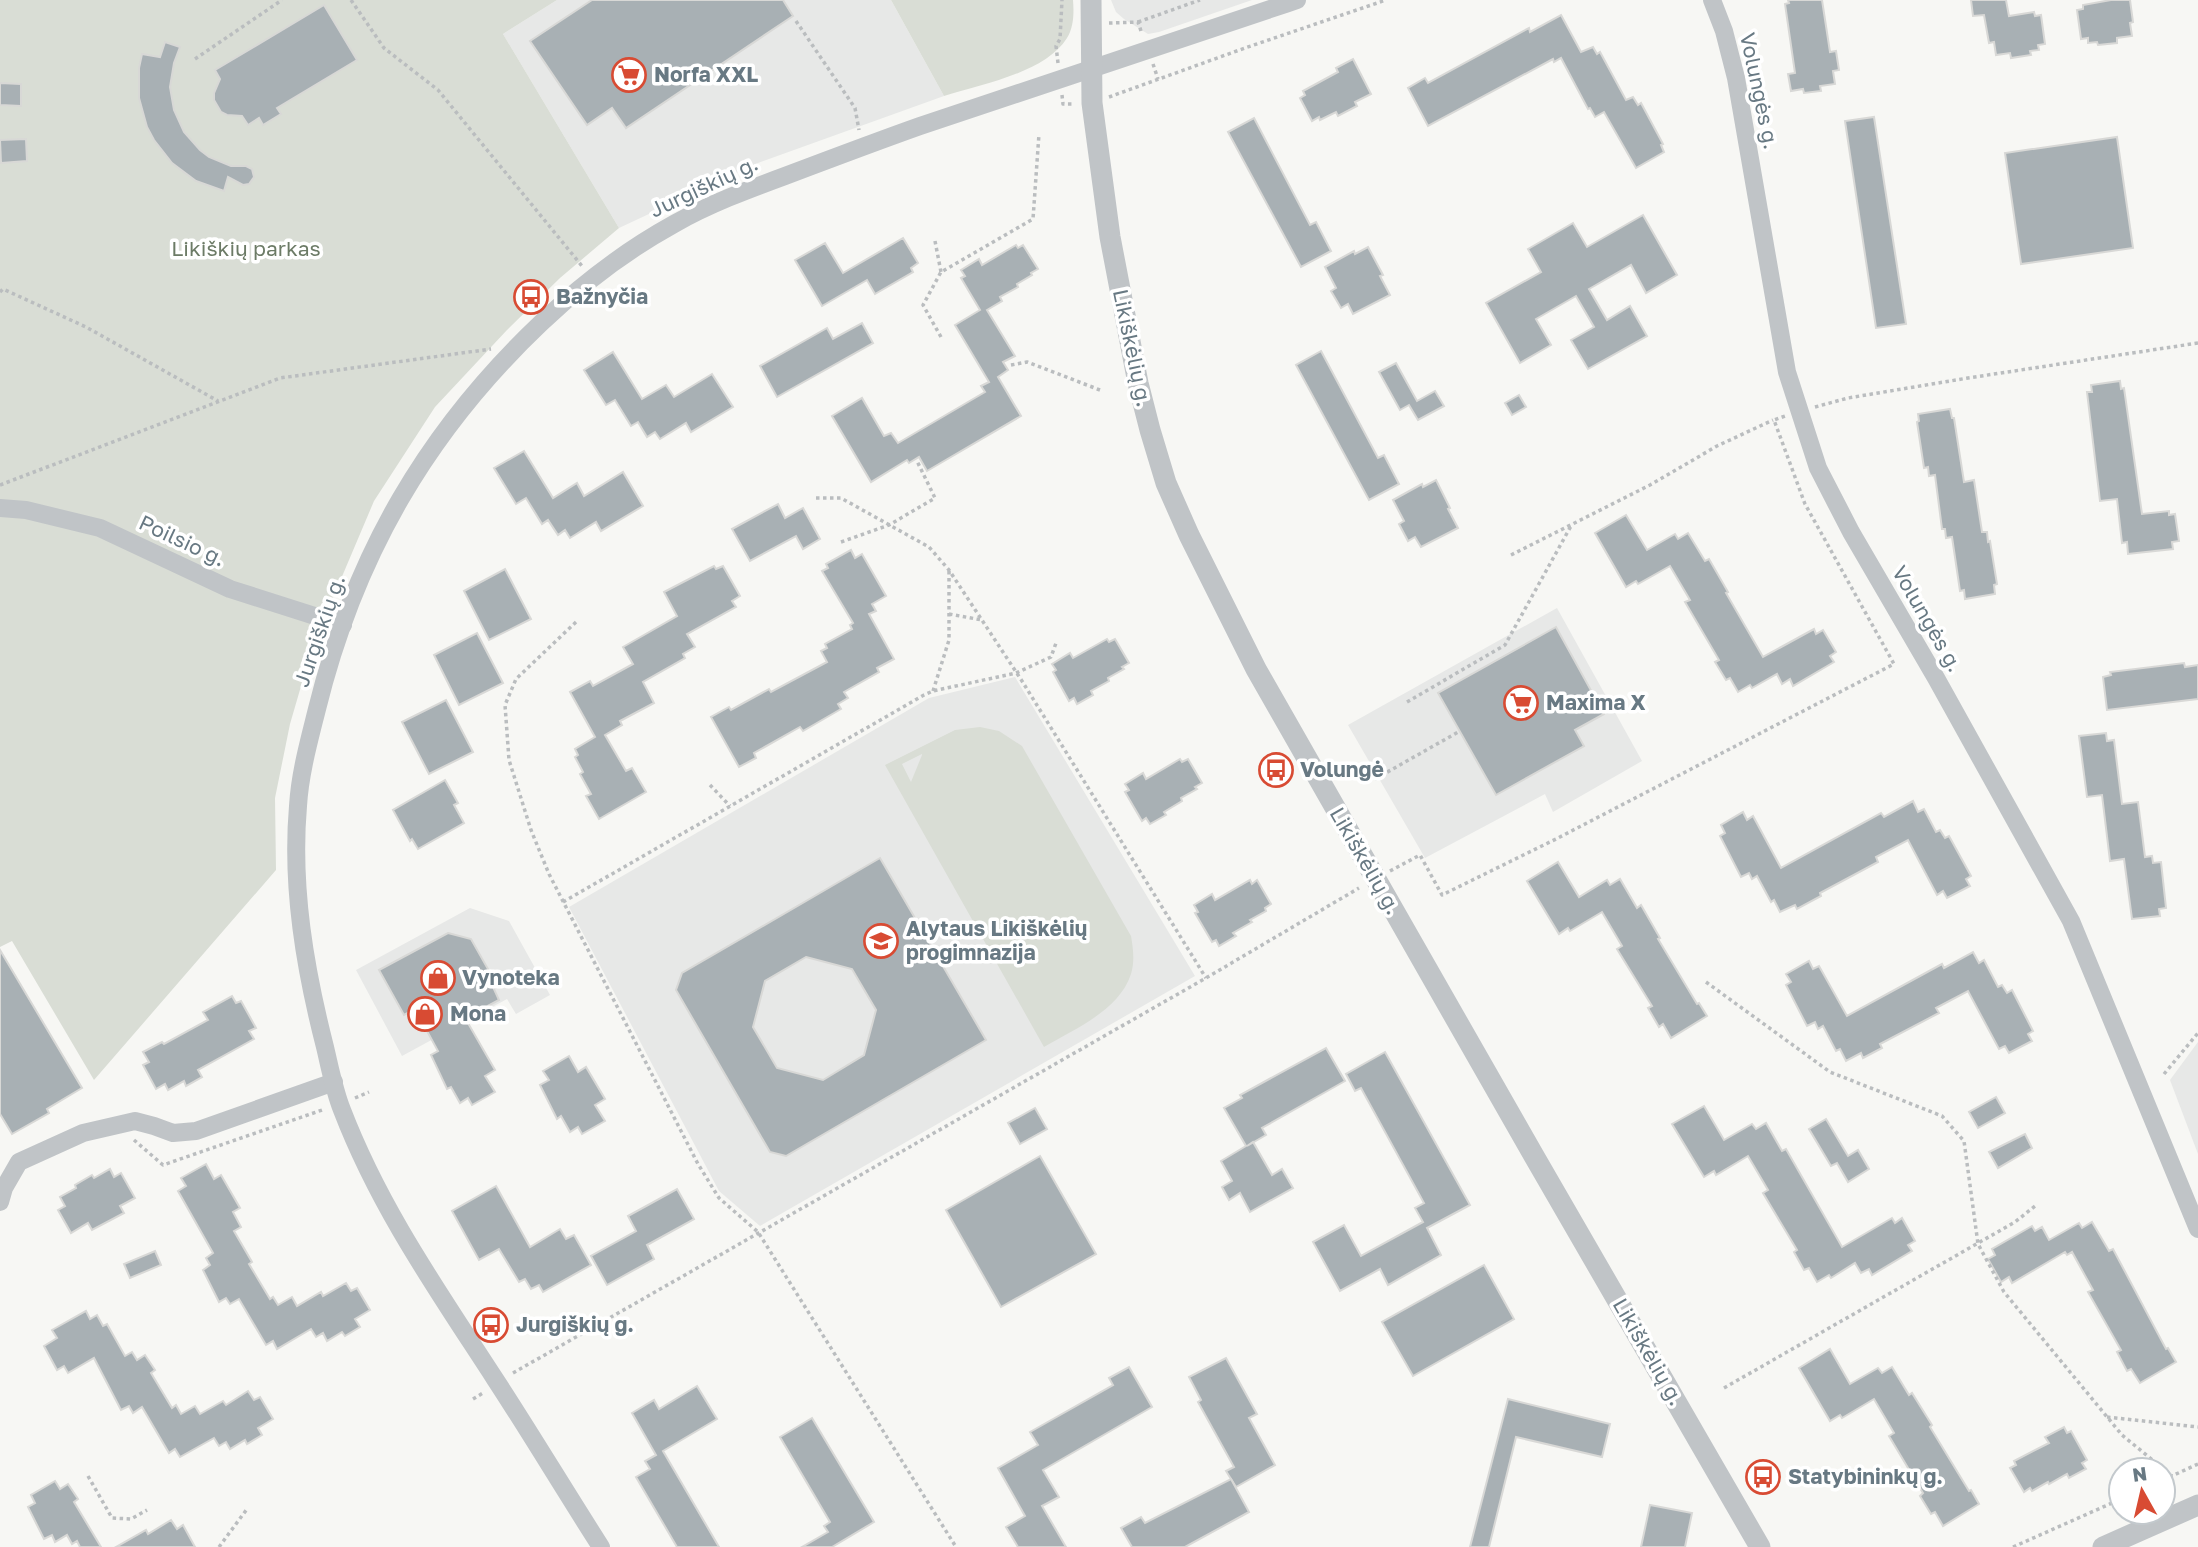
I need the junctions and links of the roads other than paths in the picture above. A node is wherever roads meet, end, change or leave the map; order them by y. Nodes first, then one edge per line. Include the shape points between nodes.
1 (1091, 0) edge
2 (1297, 0) edge
3 (1712, 0) edge
4 (1092, 69) junction
5 (0, 508) edge
6 (343, 625) junction
7 (334, 1082) junction
8 (0, 1202) edge
9 (2198, 1228) edge
10 (2198, 1505) edge
11 (601, 1547) edge
12 (1760, 1547) edge
13 (2103, 1547) edge

1 - 4 street, Likiškėlių g.
2 - 4 street, Jurgiškių g.
3 - 9 street, Volungės g. via 1736,78 1787,372 1818,468 2071,921
4 - 6 street, Jurgiškių g. via 862,146 705,208 627,251 517,346 433,444 377,540
4 - 12 street, Likiškėlių g. via 1092,103 1122,309 1166,483 1189,535 1256,669
5 - 6 street, Poilsio g. via 100,528 230,589
6 - 7 street, Jurgiškių g. via 306,753 295,851 309,976
7 - 8 street via 195,1131 173,1133 135,1121 82,1133 19,1162
7 - 11 street, Jurgiškių g. via 365,1167 395,1223
10 - 13 street

